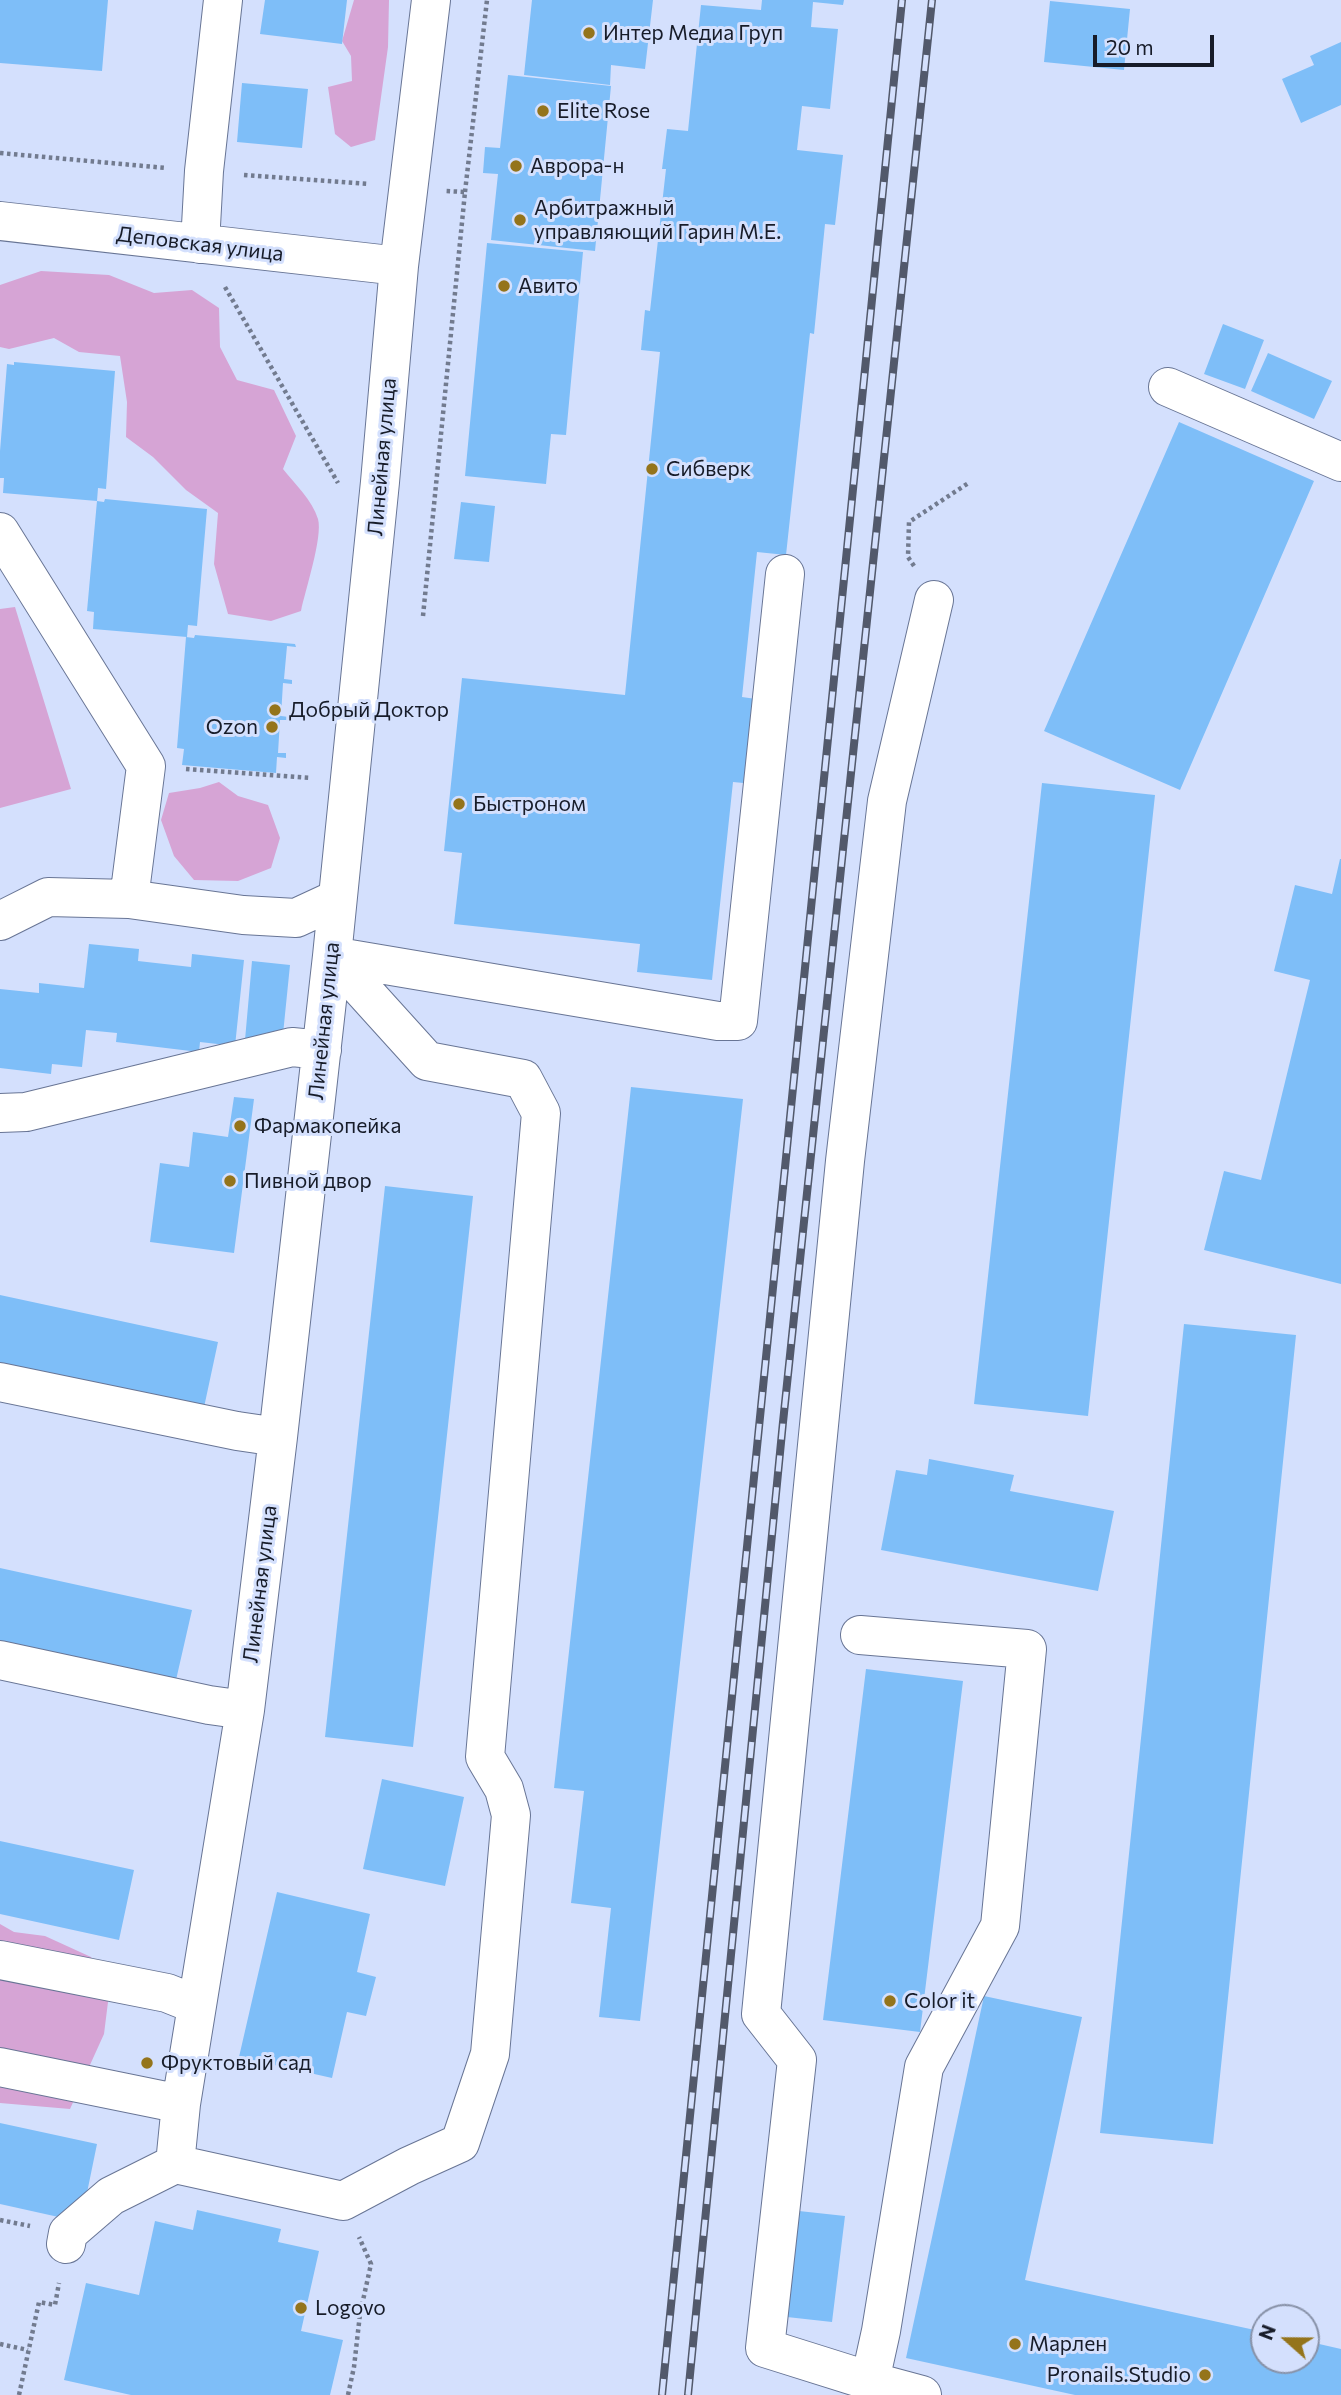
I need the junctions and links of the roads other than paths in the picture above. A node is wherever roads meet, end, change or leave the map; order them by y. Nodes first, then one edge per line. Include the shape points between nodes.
1 (223, 0) edge
2 (431, 0) edge
3 (0, 221) edge
4 (200, 244) junction
5 (399, 266) junction
6 (1168, 387) dead end
7 (1341, 462) edge
8 (0, 532) edge
9 (785, 574) dead end
10 (934, 600) road end
11 (129, 899) junction
12 (337, 899) junction
13 (0, 921) edge
14 (332, 956) junction
15 (322, 1050) junction
16 (0, 1113) edge
17 (0, 1382) edge
18 (278, 1437) junction
19 (860, 1635) dead end
20 (0, 1660) edge
21 (245, 1710) junction
22 (0, 1960) edge
23 (197, 2005) junction
24 (0, 2067) edge
25 (181, 2104) junction
26 (175, 2164) junction
27 (66, 2244) dead end
28 (870, 2381) junction
29 (922, 2395) edge

1 - 4 street
2 - 5 street, Линейная улица
3 - 4 street, Деповская улица
4 - 5 street, Деповская улица
5 - 12 street, Линейная улица
6 - 7 street
8 - 11 street via 146,766
9 - 14 street via 738,1021
10 - 28 street via 887,801 845,1161 761,2014 797,2060 765,2348
11 - 12 street via 296,918
11 - 13 street via 48,897
12 - 14 street, Линейная улица
14 - 15 street, Линейная улица
14 - 26 street via 427,1061 523,1079 541,1112 485,1757 504,1789 511,1815 490,2054 460,2143 343,2201
15 - 16 street via 292,1047 26,1112
15 - 18 street, Линейная улица
17 - 18 street
18 - 21 street, Линейная улица
19 - 28 street via 1027,1649 1000,1926 924,2067
20 - 21 street
21 - 23 street, Линейная улица
22 - 23 street via 167,1993
23 - 25 street, Линейная улица
24 - 25 street
25 - 26 street, Линейная улица
26 - 27 street via 111,2196 68,2234
28 - 29 street

